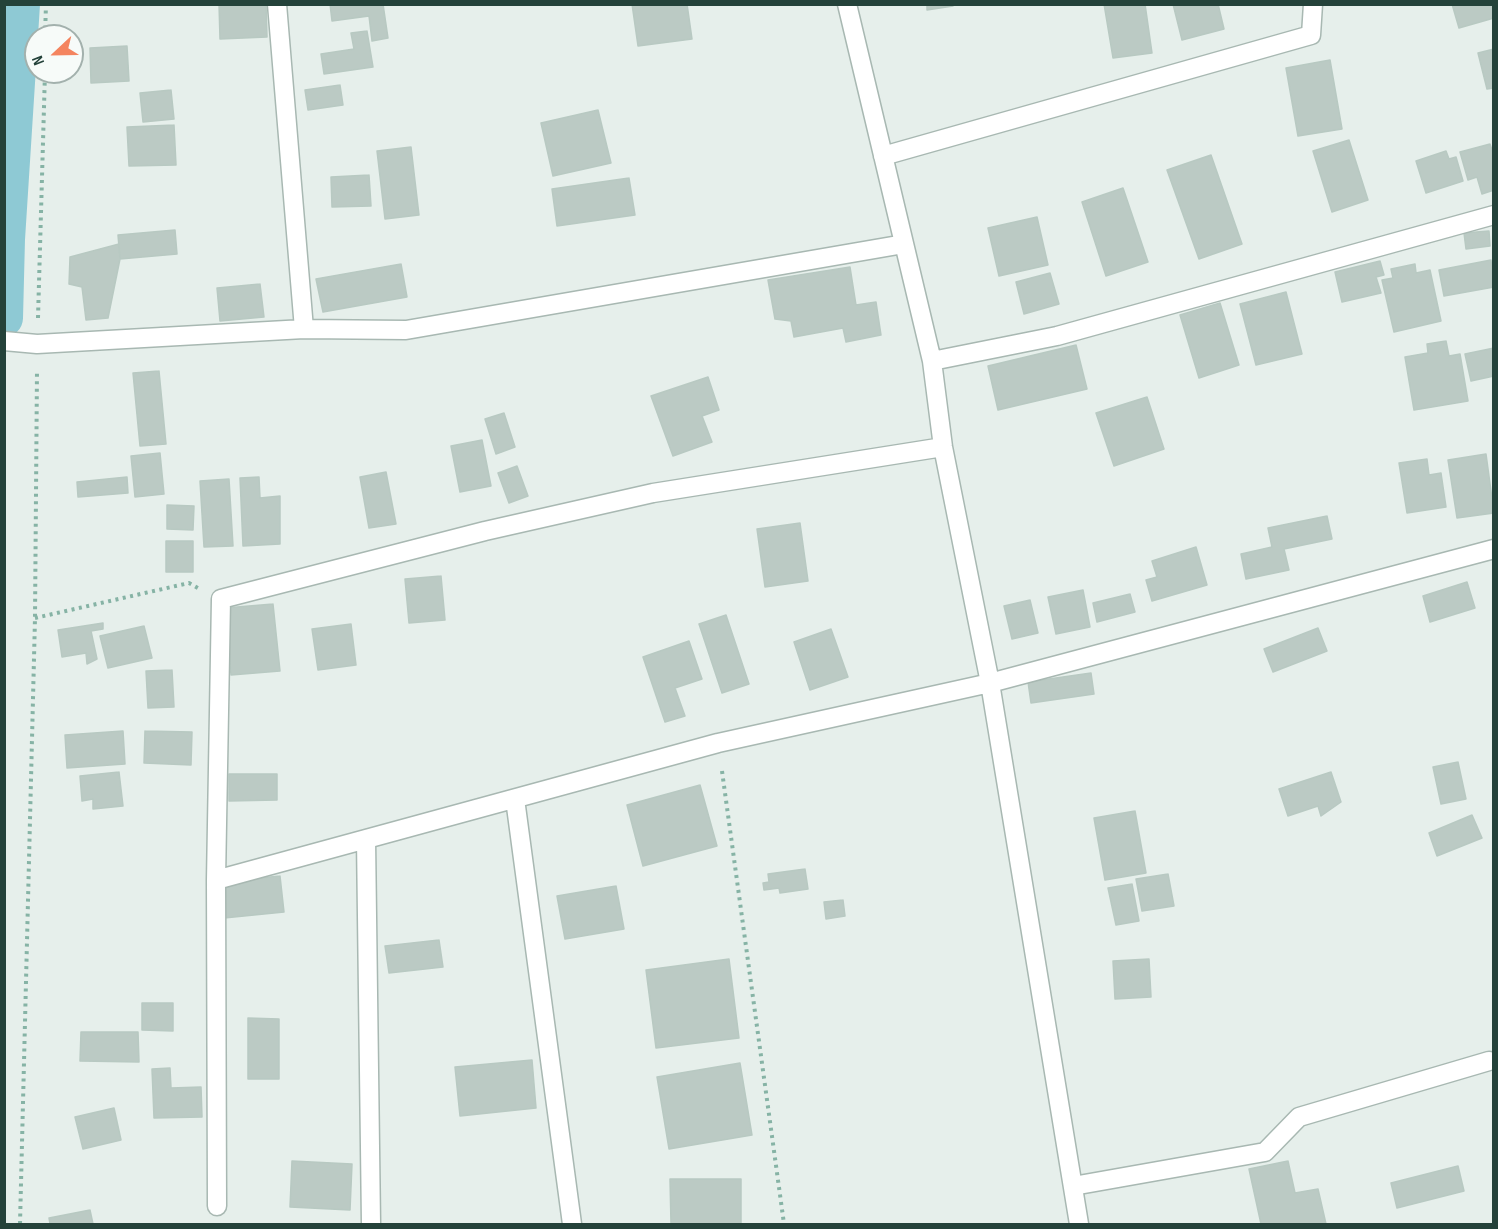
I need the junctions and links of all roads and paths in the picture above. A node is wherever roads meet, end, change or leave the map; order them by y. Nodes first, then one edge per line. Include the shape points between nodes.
1 (46, 4) edge
2 (277, 4) edge
3 (847, 4) edge
4 (1313, 4) edge
5 (45, 24) edge
6 (45, 84) edge
7 (883, 156) junction
8 (1494, 215) edge
9 (904, 244) junction
10 (304, 328) junction
11 (4, 341) edge
12 (37, 344) junction
13 (932, 361) junction
14 (943, 447) junction
15 (1494, 549) edge
16 (221, 599) junction
17 (35, 618) junction
18 (990, 683) junction
19 (718, 743) junction
20 (515, 799) junction
21 (366, 839) junction
22 (216, 880) junction
23 (1490, 1061) dead end
24 (1073, 1186) junction
25 (217, 1206) dead end
26 (21, 1224) edge
27 (370, 1224) edge
28 (572, 1224) edge
29 (784, 1224) edge
30 (1079, 1224) edge

1 - 5 path
2 - 10 street
3 - 7 street
4 - 7 street via 1311,34
6 - 12 path
7 - 9 street
8 - 13 street via 1057,336
9 - 10 street via 406,330
9 - 13 street
10 - 12 street
11 - 12 street
12 - 17 path
13 - 14 street
14 - 16 street via 653,493 485,531
14 - 18 street
15 - 18 street
16 - 17 path via 189,583
16 - 22 street
17 - 26 path
18 - 19 street
18 - 24 street
19 - 20 street
19 - 29 path
20 - 21 street
20 - 28 street
21 - 22 street
21 - 27 street
22 - 25 street
23 - 24 street via 1299,1117 1265,1152
24 - 30 street

